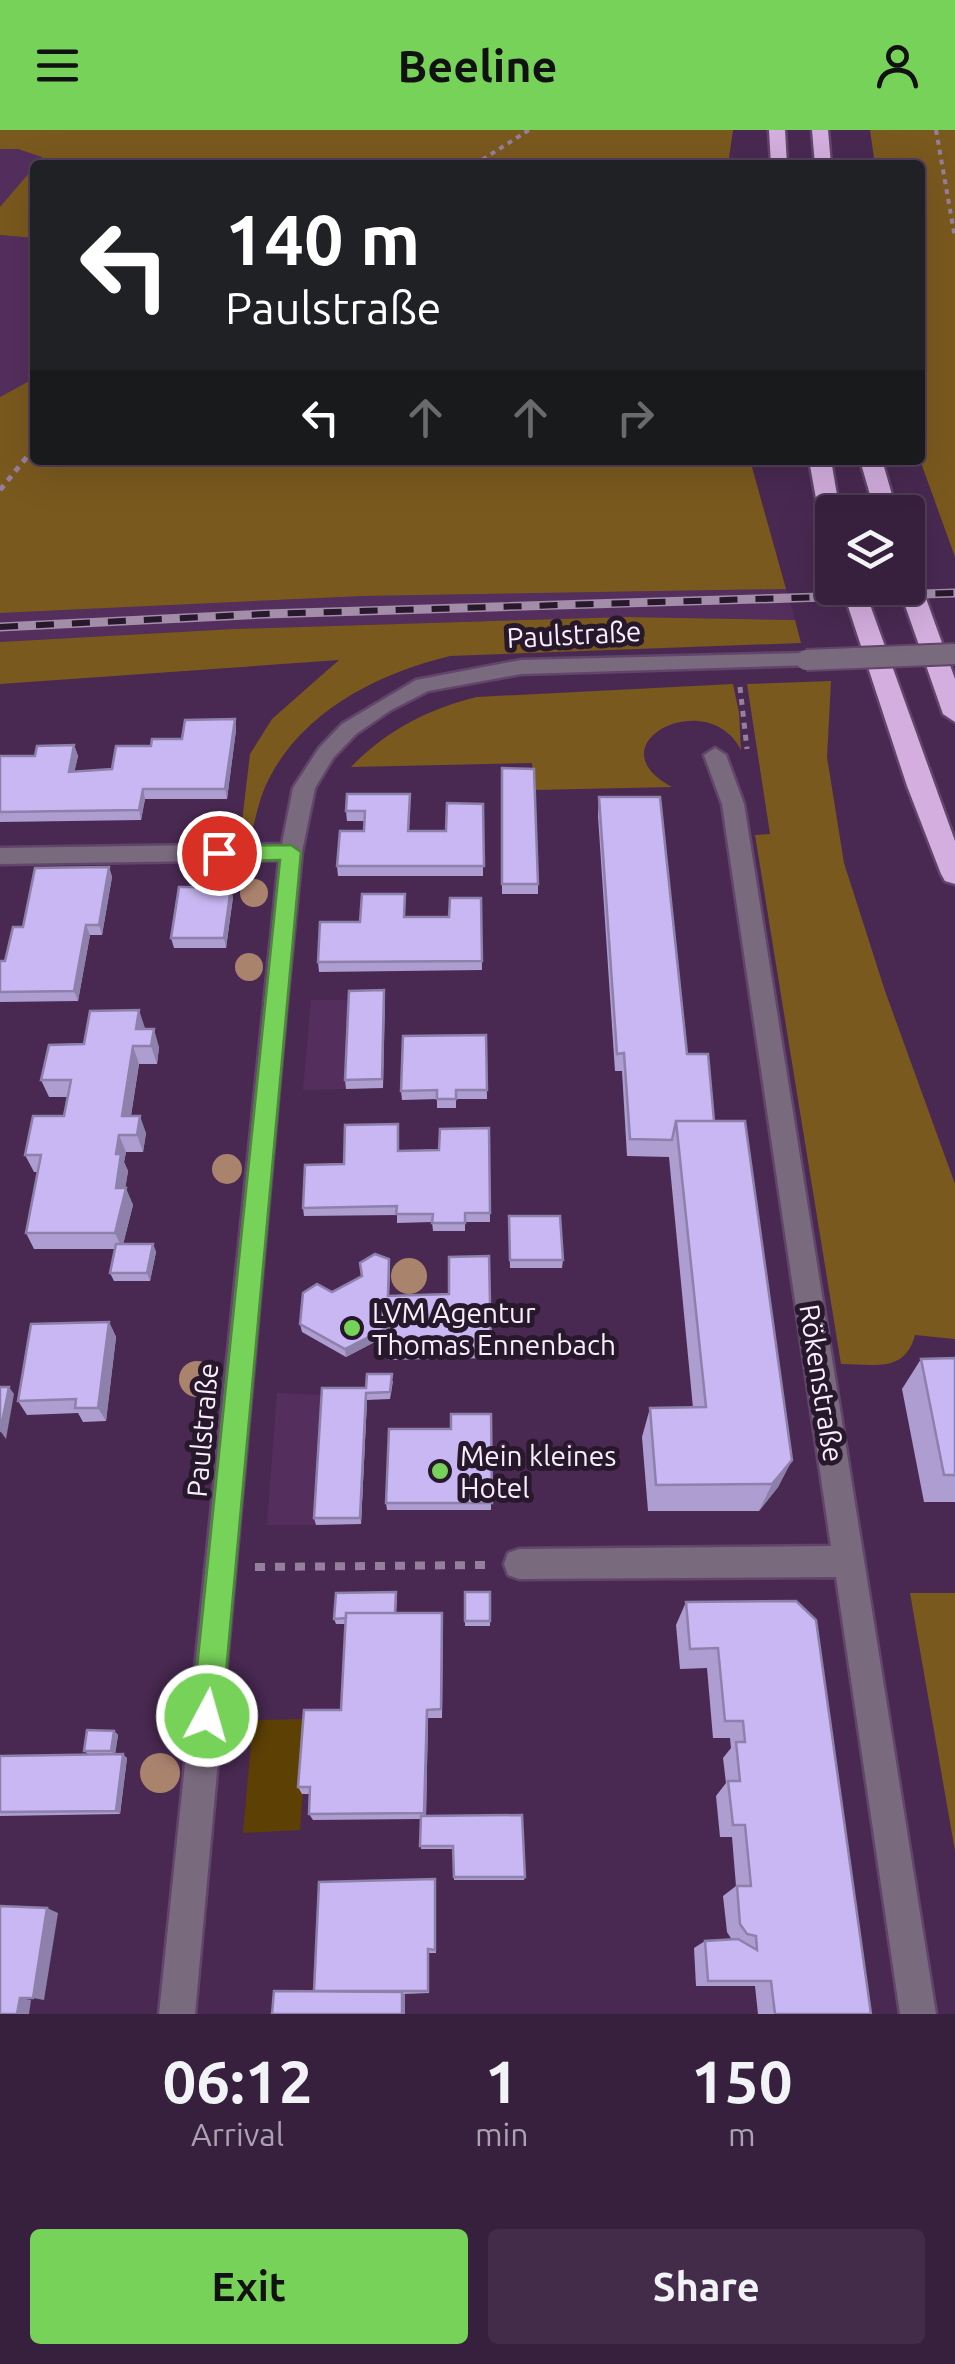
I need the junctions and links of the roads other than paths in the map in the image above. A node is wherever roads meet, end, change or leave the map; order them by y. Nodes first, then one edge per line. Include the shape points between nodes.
1 (777, 130) edge
2 (820, 130) edge
3 (779, 160) edge
4 (822, 160) edge
5 (821, 465) edge
6 (872, 465) edge
7 (826, 495) edge
8 (881, 495) edge
9 (859, 605) edge
10 (917, 605) edge
11 (955, 654) edge
12 (955, 714) edge
13 (715, 755) dead end
14 (291, 852) junction
15 (0, 856) edge
16 (955, 874) edge
17 (849, 1561) junction
18 (518, 1564) road end
19 (177, 2014) edge
20 (918, 2014) edge

1 - 3 highway
2 - 4 highway
5 - 7 highway
6 - 8 highway
9 - 16 highway
10 - 12 highway
11 - 14 street, Paulstraße, bridge via 521,667 423,684 350,729 326,753 304,788
13 - 17 street, Rökenstraße via 733,804
14 - 15 street
14 - 19 street, Paulstraße
17 - 18 street
17 - 20 street, Rökenstraße

